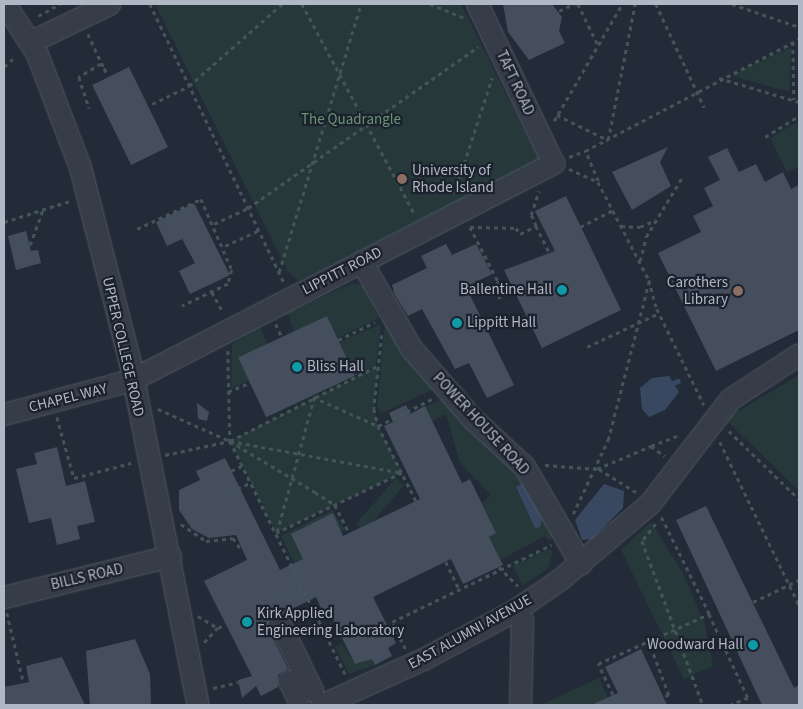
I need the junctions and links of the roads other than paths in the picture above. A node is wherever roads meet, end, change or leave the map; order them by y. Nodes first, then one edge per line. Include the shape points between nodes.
1 (5, 4) edge
2 (109, 4) edge
3 (477, 4) edge
4 (18, 39) edge
5 (548, 165) joint
6 (361, 261) junction
7 (799, 354) edge
8 (131, 380) junction
9 (4, 414) edge
10 (170, 556) junction
11 (581, 564) junction
12 (518, 601) junction
13 (5, 605) edge
14 (278, 622) dead end
15 (305, 693) edge
16 (204, 697) edge
17 (520, 705) edge

1 - 4 street, UPPER COLLEGE ROAD
2 - 4 street
3 - 5 street, TAFT ROAD via 543,142
4 - 8 street, UPPER COLLEGE ROAD via 72,140
5 - 6 street, LIPPITT ROAD via 459,218 423,230
6 - 8 street, LIPPITT ROAD
6 - 11 street, POWER HOUSE ROAD via 411,348 447,392 524,466 558,537
7 - 11 street, EAST ALUMNI AVENUE via 746,386 710,420 650,502
8 - 9 street, CHAPEL WAY
8 - 10 street, UPPER COLLEGE ROAD
10 - 13 street, BILLS ROAD
10 - 16 street, UPPER COLLEGE ROAD
11 - 12 street, EAST ALUMNI AVENUE
12 - 15 street, EAST ALUMNI AVENUE
12 - 17 street via 522,620
14 - 15 street

